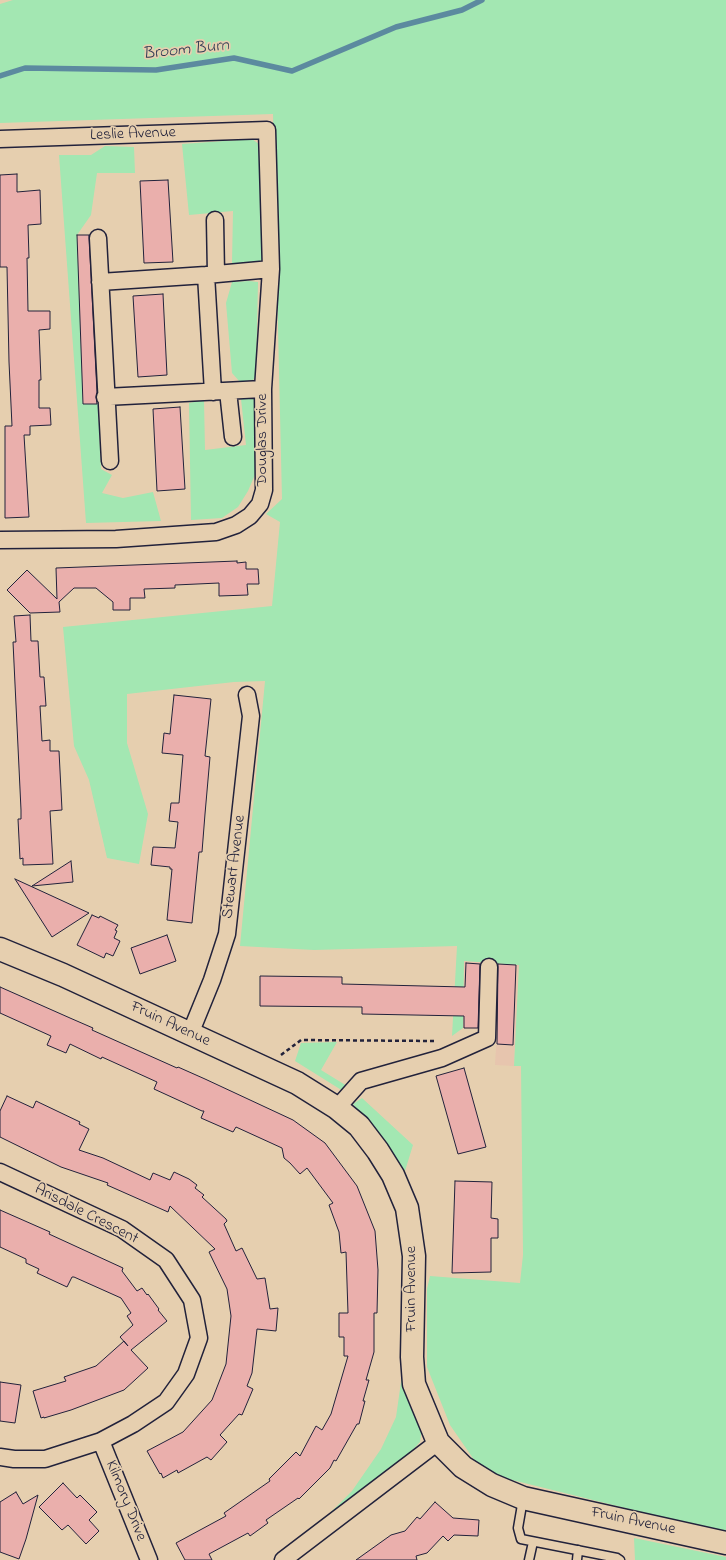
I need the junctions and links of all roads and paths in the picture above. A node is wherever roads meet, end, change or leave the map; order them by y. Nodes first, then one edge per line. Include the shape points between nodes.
1 (267, 130) joint
2 (0, 139) edge
3 (215, 220) dead end
4 (98, 238) dead end
5 (271, 269) junction
6 (211, 275) junction
7 (100, 282) junction
8 (263, 389) junction
9 (221, 391) junction
10 (105, 397) junction
11 (233, 437) dead end
12 (110, 461) dead end
13 (0, 540) edge
14 (247, 695) dead end
15 (0, 948) edge
16 (489, 967) dead end
17 (190, 1034) junction
18 (439, 1042) dead end
19 (265, 1068) junction
20 (337, 1108) junction
21 (0, 1172) edge
22 (100, 1441) junction
23 (438, 1442) junction
24 (0, 1457) edge
25 (523, 1498) junction
26 (533, 1542) junction
27 (726, 1543) edge
28 (578, 1550) junction
29 (149, 1560) edge
30 (283, 1560) edge
31 (529, 1560) edge
32 (577, 1560) edge
33 (620, 1560) edge

1 - 2 street, Leslie Avenue
1 - 5 street, Douglas Drive
3 - 6 street
4 - 7 street
5 - 6 street
5 - 8 street, Douglas Drive
6 - 7 street
6 - 9 street
7 - 10 street
8 - 9 street
8 - 13 street, Douglas Drive via 264,490 260,504 250,516 236,525 216,532 116,539
9 - 10 street
9 - 11 street
10 - 12 street
14 - 17 street, Stewart Avenue via 251,716 227,934
15 - 17 street, Fruin Avenue
16 - 20 street via 487,1038 442,1058 361,1081
17 - 19 street, Fruin Avenue
18 - 19 path via 301,1040
19 - 20 street, Fruin Avenue via 297,1083
20 - 23 street, Fruin Avenue via 359,1126 378,1151 393,1175 407,1208 414,1256 414,1384
21 - 22 street, Arisdale Crescent via 122,1229 166,1260 192,1300 200,1338 186,1374 166,1402 133,1424
22 - 24 street, Arisdale Crescent via 45,1459
22 - 29 street, Kilmory Drive
23 - 25 street, Fruin Avenue via 463,1467 492,1485
23 - 30 street
25 - 26 lane via 518,1528 521,1539
25 - 27 street, Fruin Avenue
26 - 28 lane
26 - 31 lane
28 - 32 lane
28 - 33 lane

